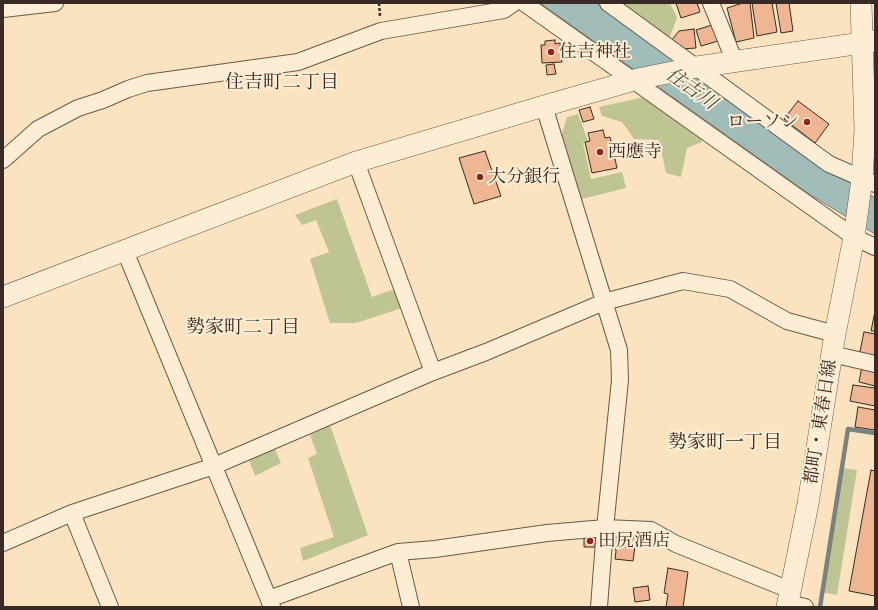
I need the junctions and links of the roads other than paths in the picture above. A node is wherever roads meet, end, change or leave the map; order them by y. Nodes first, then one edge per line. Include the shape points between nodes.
1 (54, 3) edge
2 (514, 3) edge
3 (524, 3) edge
4 (608, 3) edge
5 (711, 3) edge
6 (861, 3) edge
7 (3, 9) edge
8 (868, 42) edge
9 (735, 62) junction
10 (695, 67) junction
11 (635, 80) junction
12 (544, 106) junction
13 (3, 160) edge
14 (356, 162) junction
15 (869, 181) edge
16 (854, 237) junction
17 (875, 247) edge
18 (126, 251) junction
19 (3, 297) edge
20 (604, 302) junction
21 (833, 344) junction
22 (875, 364) edge
23 (433, 372) junction
24 (214, 466) junction
25 (72, 513) junction
26 (605, 528) junction
27 (3, 542) edge
28 (398, 552) junction
29 (793, 602) edge
30 (271, 603) edge
31 (110, 607) edge
32 (411, 607) edge
33 (599, 607) edge

1 - 7 street
2 - 13 street via 504,10 381,30 298,62 146,83 78,108 38,129
3 - 11 street
4 - 10 street
5 - 9 street
6 - 8 street
8 - 9 street
8 - 15 street via 864,130
9 - 10 street
10 - 11 street
10 - 15 street via 829,164
11 - 12 street
11 - 16 street
12 - 14 street
12 - 20 street
14 - 18 street
14 - 23 street
15 - 16 street, 都町・東春日線
16 - 17 street
16 - 21 street, 都町・東春日線
18 - 19 street
18 - 24 street
20 - 21 street via 683,281 730,289
20 - 23 street
20 - 26 street via 619,350 620,380
21 - 22 street
21 - 29 street, 都町・東春日線
23 - 24 street
24 - 25 street
24 - 30 street
25 - 27 street
25 - 31 street
26 - 28 street
26 - 29 street via 651,530
26 - 33 street
28 - 30 street
28 - 32 street

